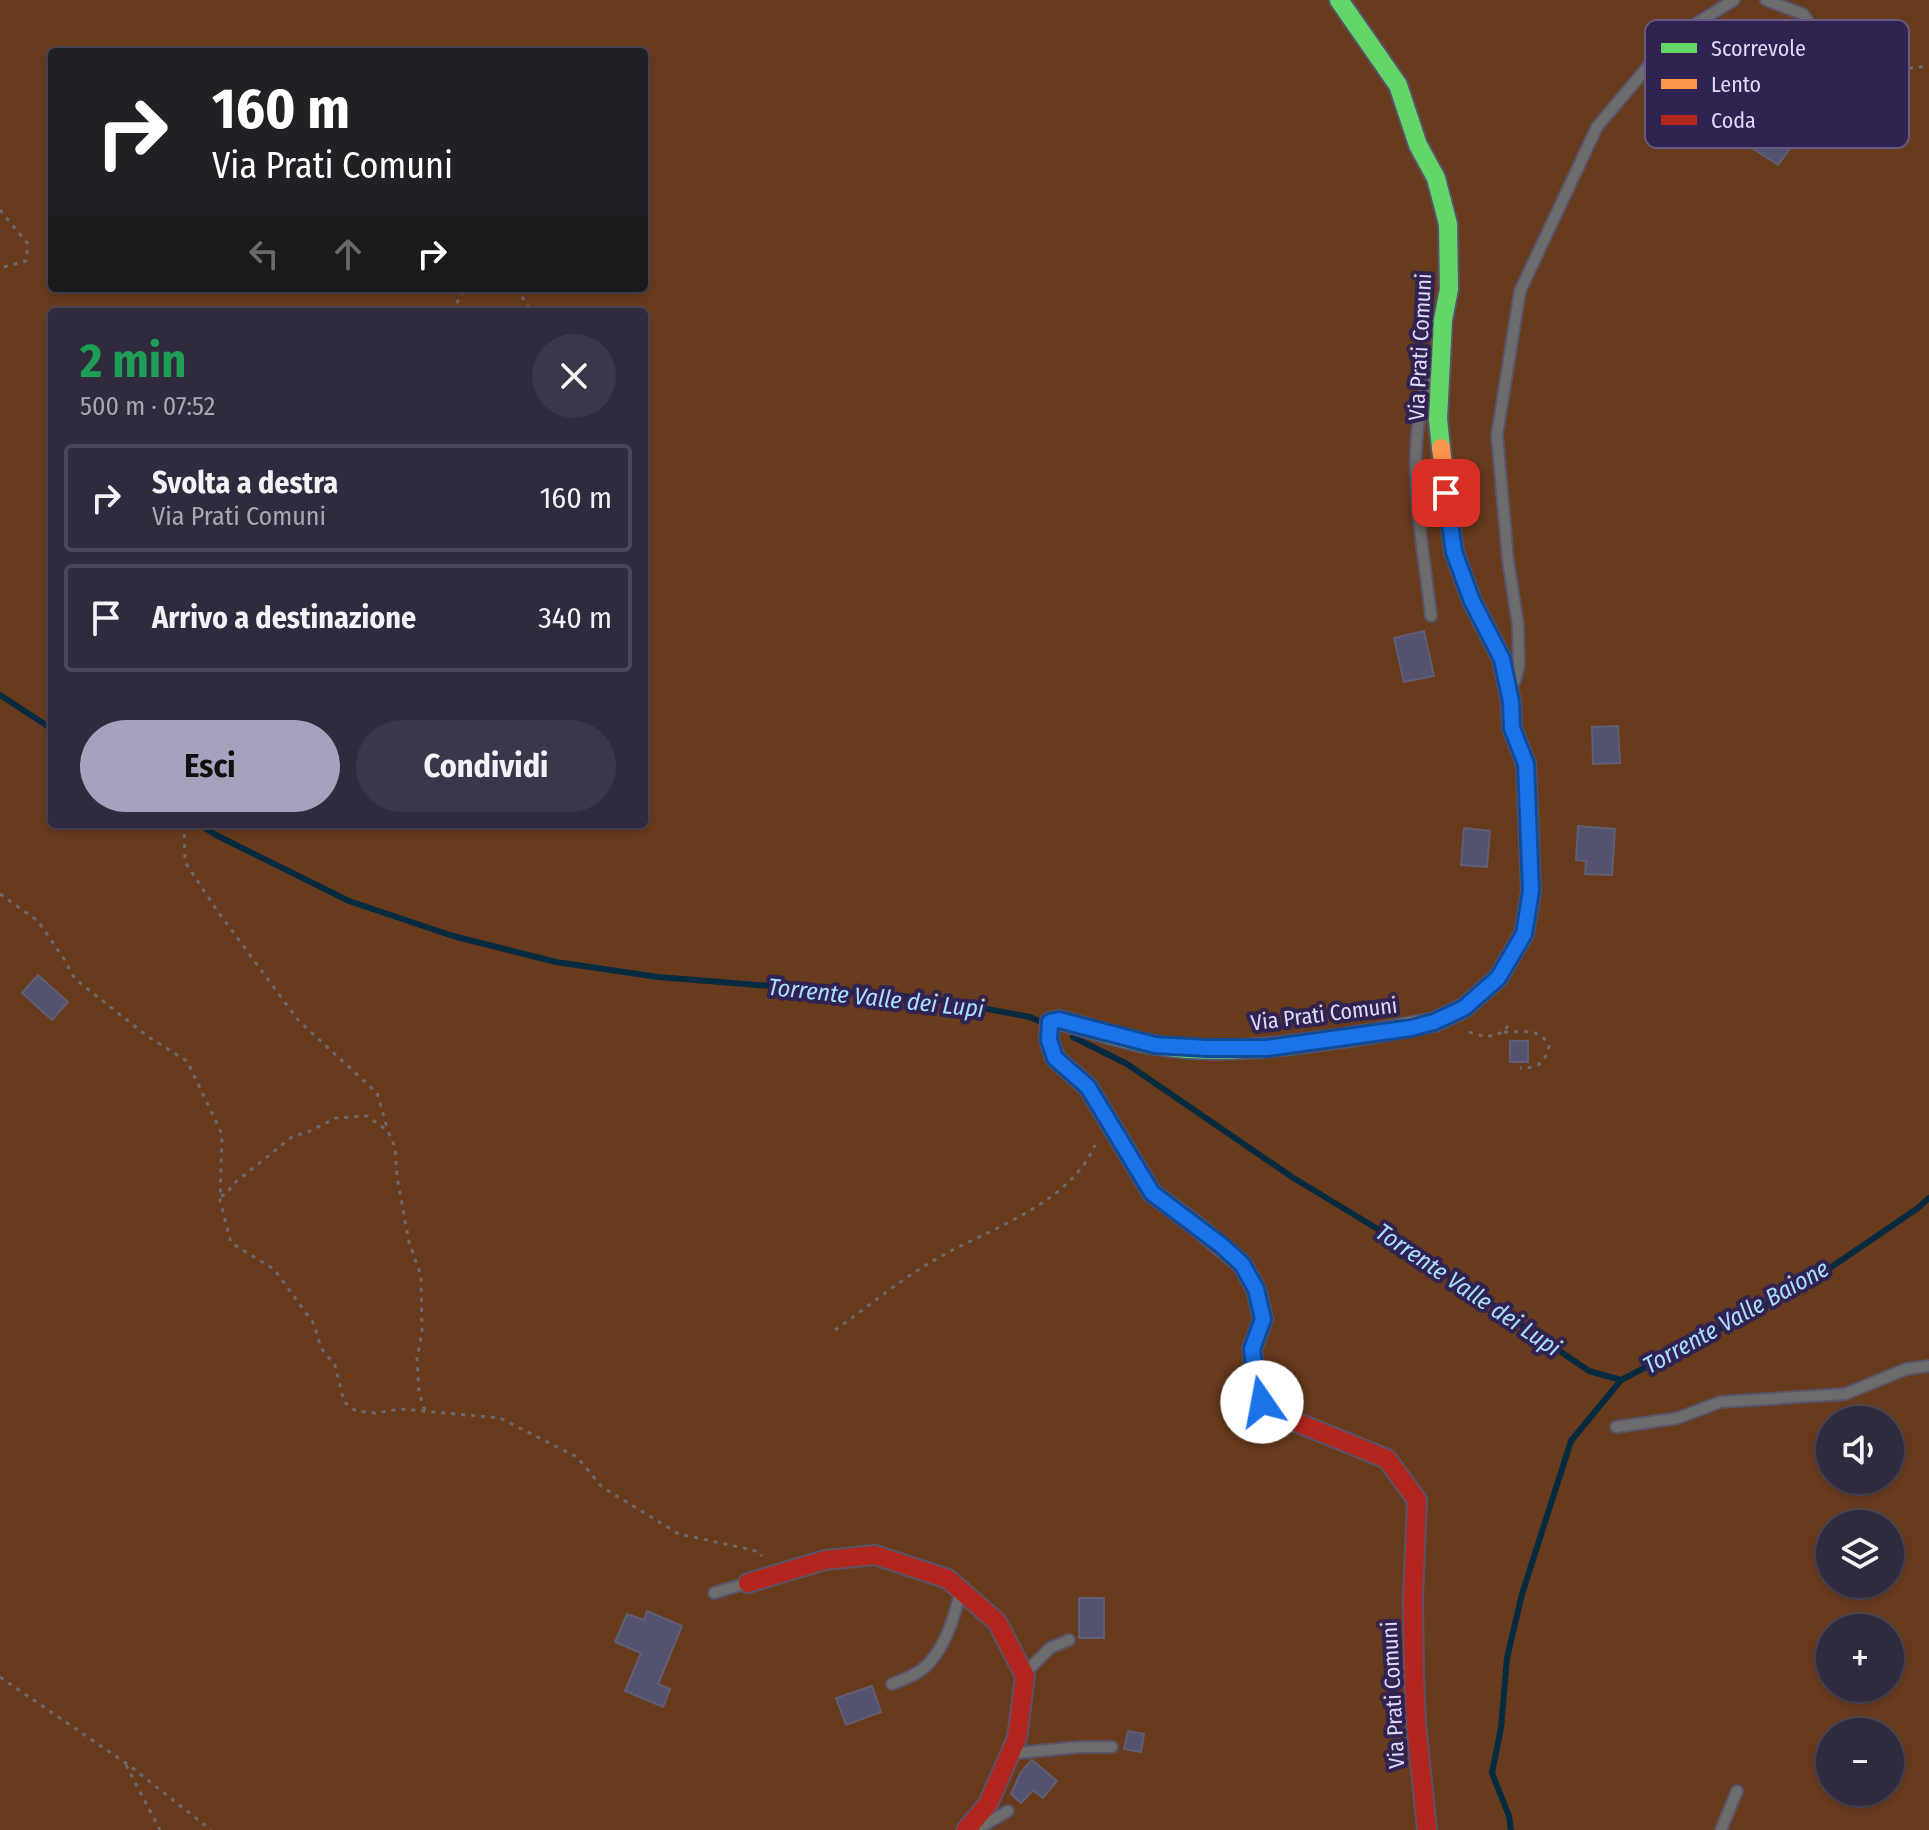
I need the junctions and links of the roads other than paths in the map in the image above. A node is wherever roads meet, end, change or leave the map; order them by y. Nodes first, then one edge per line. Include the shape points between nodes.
1 (1339, 0) edge
2 (1734, 0) edge
3 (1766, 0) edge
4 (1702, 20) edge
5 (1807, 20) edge
6 (1645, 70) edge
7 (1441, 348) junction
8 (1431, 616) dead end
9 (1511, 702) junction
10 (1929, 1366) edge
11 (1616, 1427) dead end
12 (748, 1583) joint
13 (961, 1591) junction
14 (714, 1593) dead end
15 (1069, 1640) dead end
16 (1024, 1674) junction
17 (892, 1684) dead end
18 (1112, 1747) dead end
19 (1010, 1754) junction
20 (1737, 1791) dead end
21 (1008, 1811) dead end
22 (967, 1830) edge
23 (1427, 1830) edge
24 (1721, 1830) edge

1 - 7 street, Via Prati Comuni via 1398,85 1418,145 1436,178 1448,224 1449,289
2 - 4 lane
3 - 5 lane
6 - 9 lane via 1597,127 1520,291 1497,435 1518,625 1519,665
7 - 8 lane via 1418,426 1417,489
7 - 9 street, Via Prati Comuni via 1438,419 1454,552 1502,659
9 - 23 street, Via Prati Comuni via 1512,728 1526,764 1531,891 1524,934 1498,978 1464,1008 1411,1028 1267,1048 1155,1045 1053,1020 1048,1031 1055,1058 1088,1087 1152,1193 1242,1264 1256,1289 1263,1319 1252,1349 1262,1402 1296,1422 1387,1459 1417,1500 1414,1675
10 - 11 lane via 1906,1369 1845,1394 1720,1402 1678,1418
12 - 13 street via 825,1560 875,1555 948,1579
12 - 14 lane
13 - 16 street via 997,1622
13 - 17 lane via 930,1663
15 - 16 lane via 1050,1648
16 - 19 street via 1017,1738
18 - 19 lane
19 - 22 street via 988,1804
20 - 24 lane
21 - 22 lane

